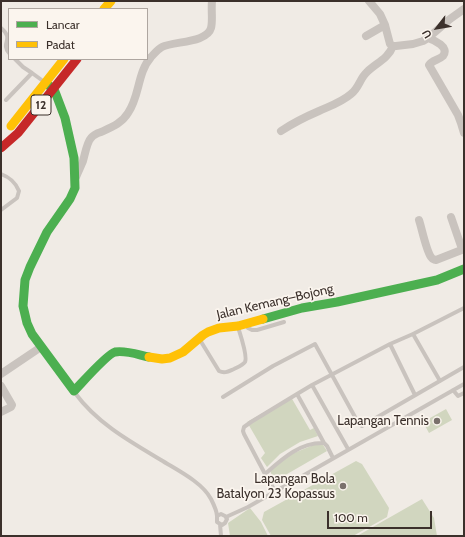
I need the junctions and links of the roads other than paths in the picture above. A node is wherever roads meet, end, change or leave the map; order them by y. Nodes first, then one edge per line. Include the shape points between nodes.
1 (212, 1) edge
2 (369, 1) edge
3 (464, 9) edge
4 (384, 24) junction
5 (1, 28) edge
6 (366, 36) dead end
7 (8, 38) edge
8 (8, 38) edge
9 (428, 38) junction
10 (393, 46) junction
11 (8, 52) edge
12 (16, 60) edge
13 (63, 60) edge
14 (76, 60) edge
15 (32, 73) junction
16 (45, 83) junction
17 (54, 89) junction
18 (6, 100) dead end
19 (281, 132) dead end
20 (464, 133) edge
21 (1, 136) edge
22 (1, 148) edge
23 (1, 174) edge
24 (75, 178) junction
25 (1, 210) edge
26 (451, 217) dead end
27 (419, 220) dead end
28 (463, 249) edge
29 (464, 269) edge
30 (464, 308) edge
31 (284, 322) dead end
32 (247, 324) junction
33 (238, 326) junction
34 (413, 334) junction
35 (198, 338) junction
36 (390, 344) junction
37 (41, 347) junction
38 (464, 367) edge
39 (1, 374) edge
40 (332, 375) junction
41 (440, 381) junction
42 (464, 384) edge
43 (312, 385) junction
44 (1, 386) edge
45 (453, 390) junction
46 (74, 391) junction
47 (464, 393) edge
48 (297, 394) junction
49 (415, 395) junction
50 (223, 397) dead end
51 (1, 412) edge
52 (324, 443) junction
53 (348, 449) junction
54 (333, 458) junction
55 (265, 474) junction
56 (275, 491) junction
57 (217, 516) junction
58 (226, 517) junction
59 (220, 524) junction
60 (221, 536) edge

1 - 24 street via 210,31 198,39 161,47 149,59 142,71 134,103 129,112 122,121 90,138
2 - 4 street via 378,11
3 - 9 street
4 - 6 street
4 - 10 street via 390,44
5 - 7 lane
8 - 11 lane
9 - 10 street via 416,43
9 - 20 street via 435,40 445,51 442,57 431,62 430,66 458,115
10 - 19 street via 382,61 365,73 352,94 301,119
12 - 15 lane
13 - 16 main road, 12
14 - 17 main road, 12
15 - 16 lane
15 - 18 lane
16 - 17 main road
16 - 21 main road, 12
17 - 22 main road, 12 via 18,133
17 - 24 main road via 60,100 74,153
23 - 25 lane via 12,181 19,191 17,198
24 - 37 main road via 73,195 47,232 25,280 25,319
26 - 28 street
27 - 28 street via 432,259 436,260
29 - 32 main road, Jalan Kemang–Bojong via 437,280 302,308
30 - 34 lane
31 - 32 lane via 254,331 248,328
32 - 33 main road, Jalan Kemang–Bojong
33 - 35 main road, Jalan Kemang–Bojong via 219,328
33 - 35 lane via 246,359 242,365 229,371 219,371
34 - 36 lane
34 - 41 lane
35 - 46 main road, Jalan Kemang–Bojong via 183,352 166,359 124,352 112,353
36 - 40 lane
36 - 49 lane
37 - 39 street
37 - 46 main road
38 - 41 lane
40 - 43 lane
40 - 49 lane via 361,426
40 - 50 lane via 315,344
41 - 49 lane
42 - 45 lane
43 - 48 lane
43 - 53 lane
44 - 51 street via 12,405
45 - 47 lane via 458,396
45 - 53 lane
46 - 57 lane via 81,402 107,426 182,472 200,486 211,499
48 - 52 lane
48 - 55 lane via 245,425 243,429
52 - 54 lane
52 - 55 lane via 297,449
53 - 54 lane
54 - 56 lane
55 - 56 lane
56 - 58 lane
57 - 58 lane via 223,514
57 - 59 lane via 217,522
58 - 59 lane via 225,523
59 - 60 lane

